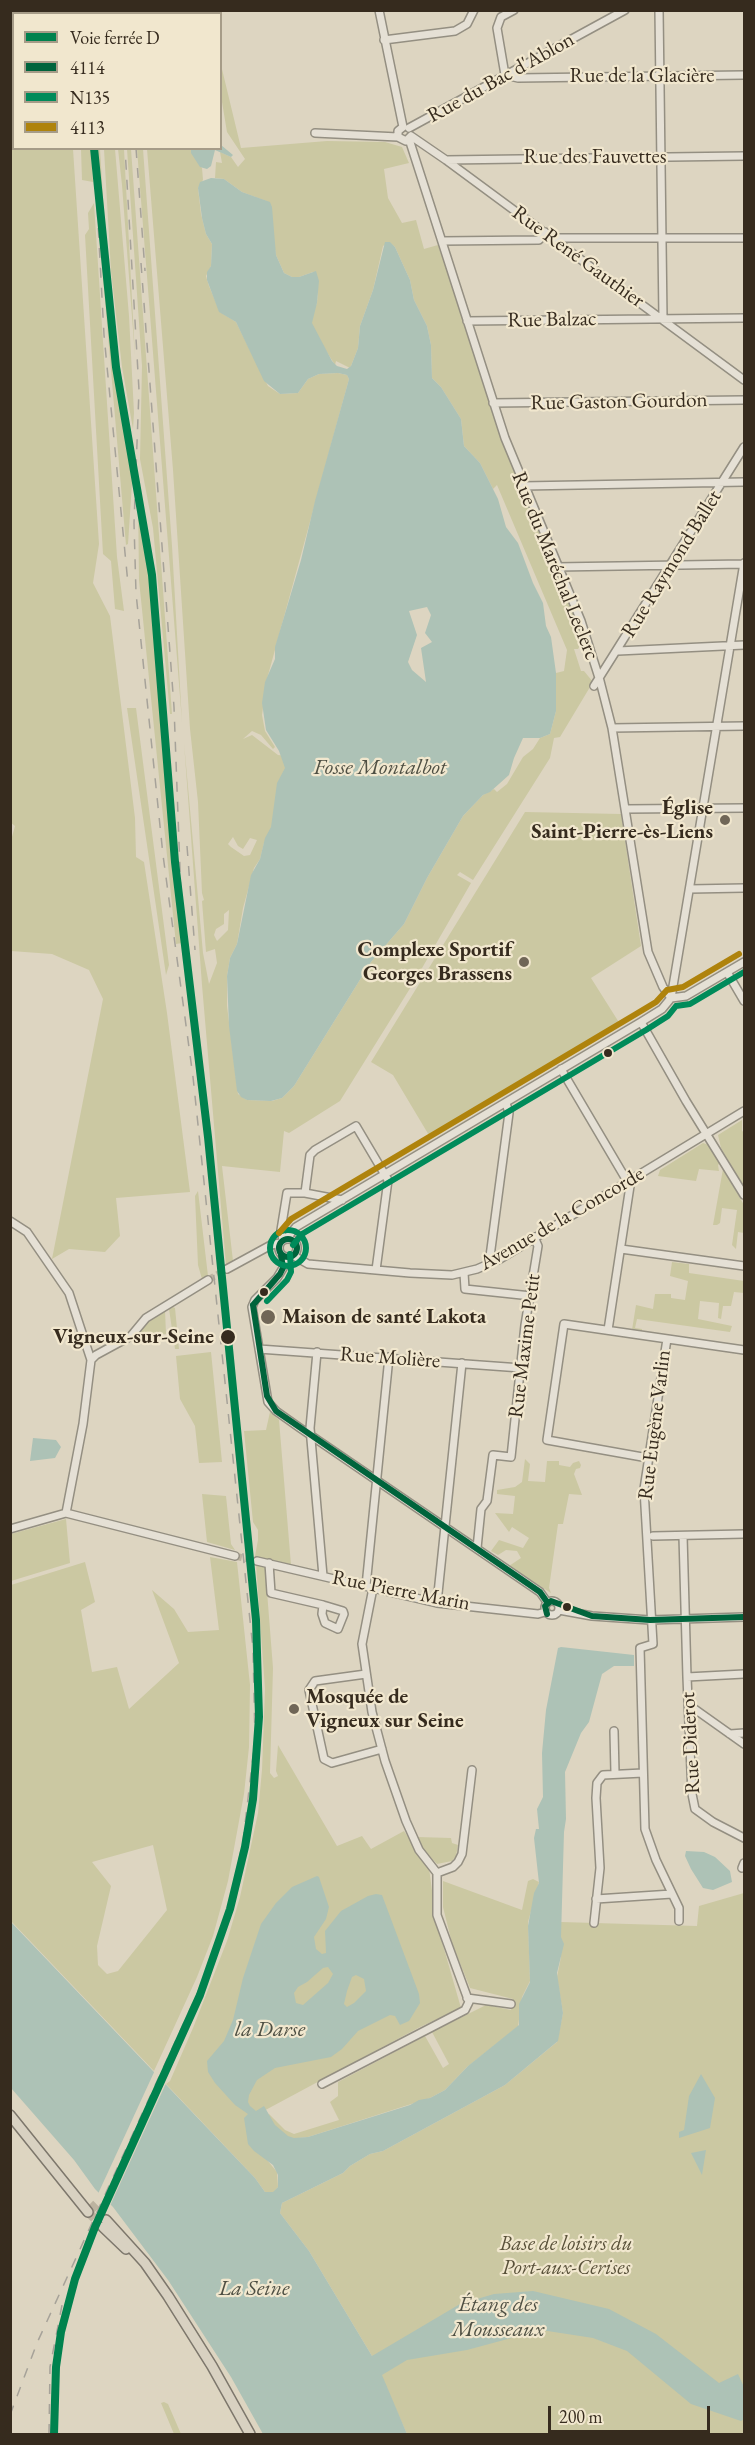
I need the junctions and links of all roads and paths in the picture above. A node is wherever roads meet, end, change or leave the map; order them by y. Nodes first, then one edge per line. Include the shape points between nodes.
1 (379, 10) edge
2 (474, 10) edge
3 (514, 10) edge
4 (625, 10) edge
5 (659, 10) edge
6 (384, 40) junction
7 (519, 67) junction
8 (505, 75) junction
9 (744, 75) edge
10 (660, 76) junction
11 (526, 78) junction
12 (406, 127) junction
13 (315, 133) dead end
14 (398, 137) junction
15 (410, 138) junction
16 (744, 156) edge
17 (662, 157) junction
18 (446, 160) junction
19 (544, 232) junction
20 (662, 237) junction
21 (552, 238) junction
22 (744, 238) edge
23 (442, 241) junction
24 (744, 318) edge
25 (663, 319) junction
26 (467, 321) junction
27 (744, 380) edge
28 (744, 400) edge
29 (493, 403) junction
30 (744, 447) edge
31 (744, 482) edge
32 (722, 483) junction
33 (524, 486) junction
34 (671, 564) junction
35 (744, 564) edge
36 (556, 567) junction
37 (731, 645) junction
38 (744, 645) edge
39 (618, 651) junction
40 (597, 683) junction
41 (744, 726) edge
42 (717, 727) junction
43 (612, 728) junction
44 (702, 808) junction
45 (744, 808) edge
46 (626, 809) junction
47 (744, 888) edge
48 (690, 889) junction
49 (744, 962) edge
50 (727, 972) junction
51 (671, 998) junction
52 (744, 1001) edge
53 (641, 1022) junction
54 (561, 1069) junction
55 (506, 1103) junction
56 (744, 1111) edge
57 (707, 1135) junction
58 (385, 1175) junction
59 (628, 1181) junction
60 (305, 1193) junction
61 (744, 1195) edge
62 (342, 1200) junction
63 (10, 1221) edge
64 (534, 1237) junction
65 (286, 1241) junction
66 (621, 1249) junction
67 (288, 1256) junction
68 (489, 1264) junction
69 (744, 1266) edge
70 (227, 1269) tunnel mouth
71 (376, 1270) junction
72 (464, 1273) junction
73 (208, 1280) tunnel mouth
74 (531, 1296) junction
75 (608, 1330) junction
76 (667, 1339) junction
77 (259, 1349) junction
78 (744, 1350) edge
79 (317, 1352) junction
80 (389, 1357) junction
81 (91, 1360) junction
82 (462, 1363) junction
83 (521, 1368) junction
84 (310, 1434) junction
85 (648, 1458) junction
86 (378, 1480) junction
87 (66, 1513) junction
88 (445, 1527) junction
89 (10, 1529) edge
90 (744, 1534) edge
91 (653, 1536) dead end
92 (683, 1536) junction
93 (477, 1548) junction
94 (235, 1556) tunnel mouth
95 (257, 1561) tunnel mouth
96 (269, 1563) junction
97 (323, 1576) junction
98 (370, 1587) junction
99 (437, 1602) junction
100 (547, 1602) junction
101 (322, 1605) dead end
102 (559, 1610) junction
103 (545, 1612) junction
104 (744, 1617) edge
105 (686, 1619) junction
106 (650, 1620) junction
107 (366, 1674) junction
108 (744, 1674) edge
109 (687, 1677) junction
110 (689, 1705) junction
111 (614, 1731) dead end
112 (744, 1733) edge
113 (730, 1734) junction
114 (744, 1744) edge
115 (382, 1749) junction
116 (472, 1770) dead end
117 (615, 1773) junction
118 (643, 1773) junction
119 (744, 1838) edge
120 (437, 1873) junction
121 (672, 1894) junction
122 (596, 1899) junction
123 (679, 1921) dead end
124 (594, 1923) dead end
125 (467, 1998) junction
126 (511, 2004) dead end
127 (322, 2084) dead end
128 (10, 2115) edge
129 (14, 2124) edge
130 (89, 2208) tunnel mouth
131 (104, 2223) tunnel mouth
132 (250, 2434) edge

1 - 6 street, Rue du Maréchal Leclerc
2 - 6 street via 466,24 455,31
3 - 8 street via 501,17 497,28
4 - 7 street, Rue du Bac d'Ablon
5 - 10 street
6 - 12 street, Rue du Maréchal Leclerc
7 - 8 street, Rue du Bac d'Ablon
7 - 11 street
8 - 11 street, Rue de la Glacière
8 - 12 street, Rue du Bac d'Ablon
9 - 10 street, Rue de la Glacière
10 - 11 street, Rue de la Glacière
10 - 17 street
12 - 14 street via 398,130
12 - 15 street, Rue du Maréchal Leclerc
13 - 14 street
14 - 15 street via 404,141
15 - 18 street, Rue René Gauthier
15 - 23 street, Rue du Maréchal Leclerc
16 - 17 street, Rue des Fauvettes
17 - 18 street, Rue des Fauvettes
17 - 20 street
18 - 19 street, Rue René Gauthier
19 - 21 street, Rue René Gauthier
19 - 23 street via 539,240
20 - 21 street
20 - 22 street
20 - 25 street
21 - 25 street, Rue René Gauthier
23 - 26 street, Rue du Maréchal Leclerc
24 - 25 street, Rue Balzac
25 - 26 street, Rue Balzac
25 - 27 street, Rue René Gauthier
26 - 29 street, Rue du Maréchal Leclerc
28 - 29 street, Rue Gaston Gourdon
29 - 33 street, Rue du Maréchal Leclerc
30 - 32 street, Rue Raymond Ballet
31 - 32 street
32 - 33 street
32 - 34 street, Rue Raymond Ballet
33 - 36 street, Rue du Maréchal Leclerc
34 - 35 street
34 - 36 street
34 - 39 street, Rue Raymond Ballet
35 - 37 street
36 - 40 street, Rue du Maréchal Leclerc via 581,621
37 - 38 street
37 - 39 street
37 - 42 street
39 - 40 street, Rue Raymond Ballet
40 - 43 street, Rue du Maréchal Leclerc
41 - 42 street
42 - 43 street
42 - 44 street
43 - 46 street, Rue du Maréchal Leclerc
44 - 45 street
44 - 46 street
44 - 48 street
46 - 51 street, Rue du Maréchal Leclerc via 648,952
47 - 48 street
48 - 51 street
49 - 50 street
50 - 51 street via 686,996
50 - 52 street
51 - 53 street
53 - 54 street
53 - 57 street
54 - 55 street
54 - 59 street
55 - 58 street
55 - 68 street via 509,1113
56 - 57 street, Avenue de la Concorde
57 - 59 street, Avenue de la Concorde
57 - 61 street
58 - 60 street via 356,1126 310,1155
58 - 62 street
58 - 71 street via 388,1184
59 - 64 street, Avenue de la Concorde
59 - 66 street
60 - 62 street
60 - 65 street via 287,1193 281,1230
62 - 65 street via 303,1224
63 - 81 street via 27,1232 69,1293
64 - 68 street, Avenue de la Concorde
64 - 74 street, Rue Maxime Petit via 538,1246
65 - 67 street via 279,1249
65 - 67 street via 298,1249
65 - 70 street
66 - 69 street
66 - 75 street
67 - 71 street, Avenue de la Concorde via 308,1264
67 - 77 street via 278,1278 253,1305
68 - 72 street, Avenue de la Concorde
71 - 72 street, Avenue de la Concorde
72 - 74 street via 465,1288
73 - 81 street via 146,1318 131,1336
74 - 83 street, Rue Maxime Petit
75 - 76 street
75 - 85 street via 564,1324 546,1440
76 - 78 street
76 - 85 street, Rue Eugène Varlin
77 - 79 street, Rue Molière
77 - 84 street via 268,1402
79 - 80 street, Rue Molière
79 - 84 street
80 - 82 street, Rue Molière
80 - 86 street
81 - 87 street
82 - 83 street, Rue Molière
82 - 88 street
83 - 93 street, Rue Maxime Petit via 511,1457 493,1455
84 - 86 street
84 - 97 street
85 - 106 street, Rue Eugène Varlin via 644,1492
86 - 88 street
86 - 98 street
87 - 89 street
87 - 94 street
88 - 93 street
88 - 99 street
90 - 92 street
91 - 92 street
92 - 105 street, Rue Diderot
93 - 100 street via 540,1592
95 - 96 street, Rue Pierre Marin
96 - 97 street, Rue Pierre Marin
96 - 101 street via 272,1593
97 - 98 street, Rue Pierre Marin
98 - 99 street, Rue Pierre Marin
98 - 107 street via 362,1644
99 - 103 street, Rue Pierre Marin
100 - 102 street via 556,1602
100 - 103 street
102 - 103 street via 554,1615
102 - 106 street
104 - 105 street
105 - 106 street
105 - 109 street, Rue Diderot
106 - 118 street, Rue Eugène Varlin via 653,1644 640,1648
107 - 115 street
107 - 115 street via 315,1681 309,1690 321,1748 324,1759 332,1763
108 - 109 street
109 - 110 street, Rue Diderot
110 - 113 street
110 - 119 street, Rue Diderot via 695,1809
111 - 117 street
112 - 113 street
113 - 114 street
115 - 120 street via 406,1821 419,1850
116 - 120 street via 462,1854 453,1867
117 - 118 street
117 - 122 street via 603,1775 597,1783 600,1868
118 - 121 street via 645,1828
120 - 125 street via 438,1915
121 - 122 street
121 - 123 street via 679,1908
122 - 124 street
125 - 126 street
125 - 127 street via 465,2010
128 - 129 main road
129 - 130 main road
131 - 132 main road via 153,2277 212,2366

